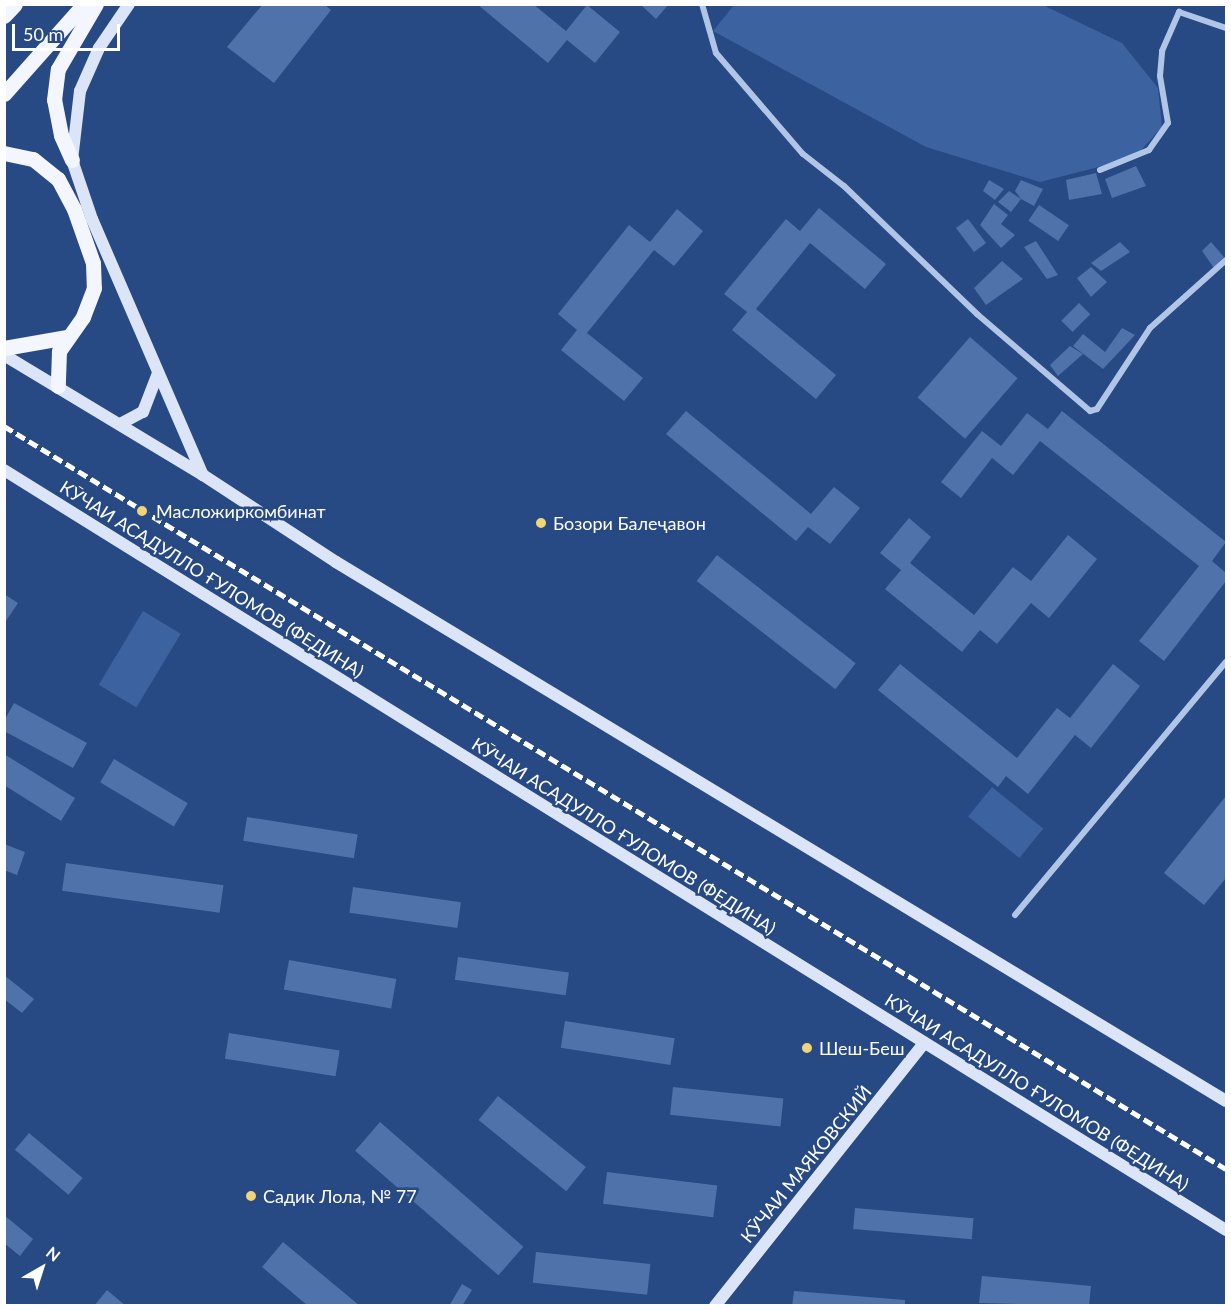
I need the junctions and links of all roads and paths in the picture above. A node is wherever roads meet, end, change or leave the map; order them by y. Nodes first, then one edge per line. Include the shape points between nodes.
1 (15, 4) edge
2 (109, 4) edge
3 (129, 4) edge
4 (702, 4) edge
5 (90, 8) edge
6 (4, 16) edge
7 (1227, 28) edge
8 (4, 94) edge
9 (4, 153) edge
10 (72, 160) junction
11 (1100, 170) dead end
12 (1227, 260) edge
13 (67, 337) junction
14 (4, 348) edge
15 (4, 355) edge
16 (158, 373) junction
17 (58, 386) junction
18 (120, 424) junction
19 (4, 470) edge
20 (203, 475) junction
21 (1227, 662) edge
22 (1015, 915) dead end
23 (924, 1043) junction
24 (1227, 1101) edge
25 (1227, 1230) edge
26 (715, 1305) edge

1 - 6 main road
2 - 5 main road
3 - 10 street via 99,48 80,91
4 - 12 street via 716,53 804,154 852,194 976,314 1090,411 1097,409 1150,328
5 - 8 main road via 58,33
5 - 10 main road via 58,69 54,100 61,135
7 - 11 street via 1179,12 1162,51 1160,76 1168,123 1149,150
9 - 13 main road via 33,159 58,179 74,209 93,263 94,288 89,305
10 - 16 street via 92,219
13 - 14 main road
13 - 17 main road via 56,364
15 - 17 street
16 - 18 street via 143,412
16 - 20 street
17 - 18 street
18 - 20 street
19 - 23 street, КӮЧАИ АСАДУЛЛО ҒУЛОМОВ (ФЕДИНА)
20 - 24 street via 336,562
21 - 22 street
23 - 25 street, КӮЧАИ АСАДУЛЛО ҒУЛОМОВ (ФЕДИНА)
23 - 26 street, КӮЧАИ МАЯКОВСКИЙ

